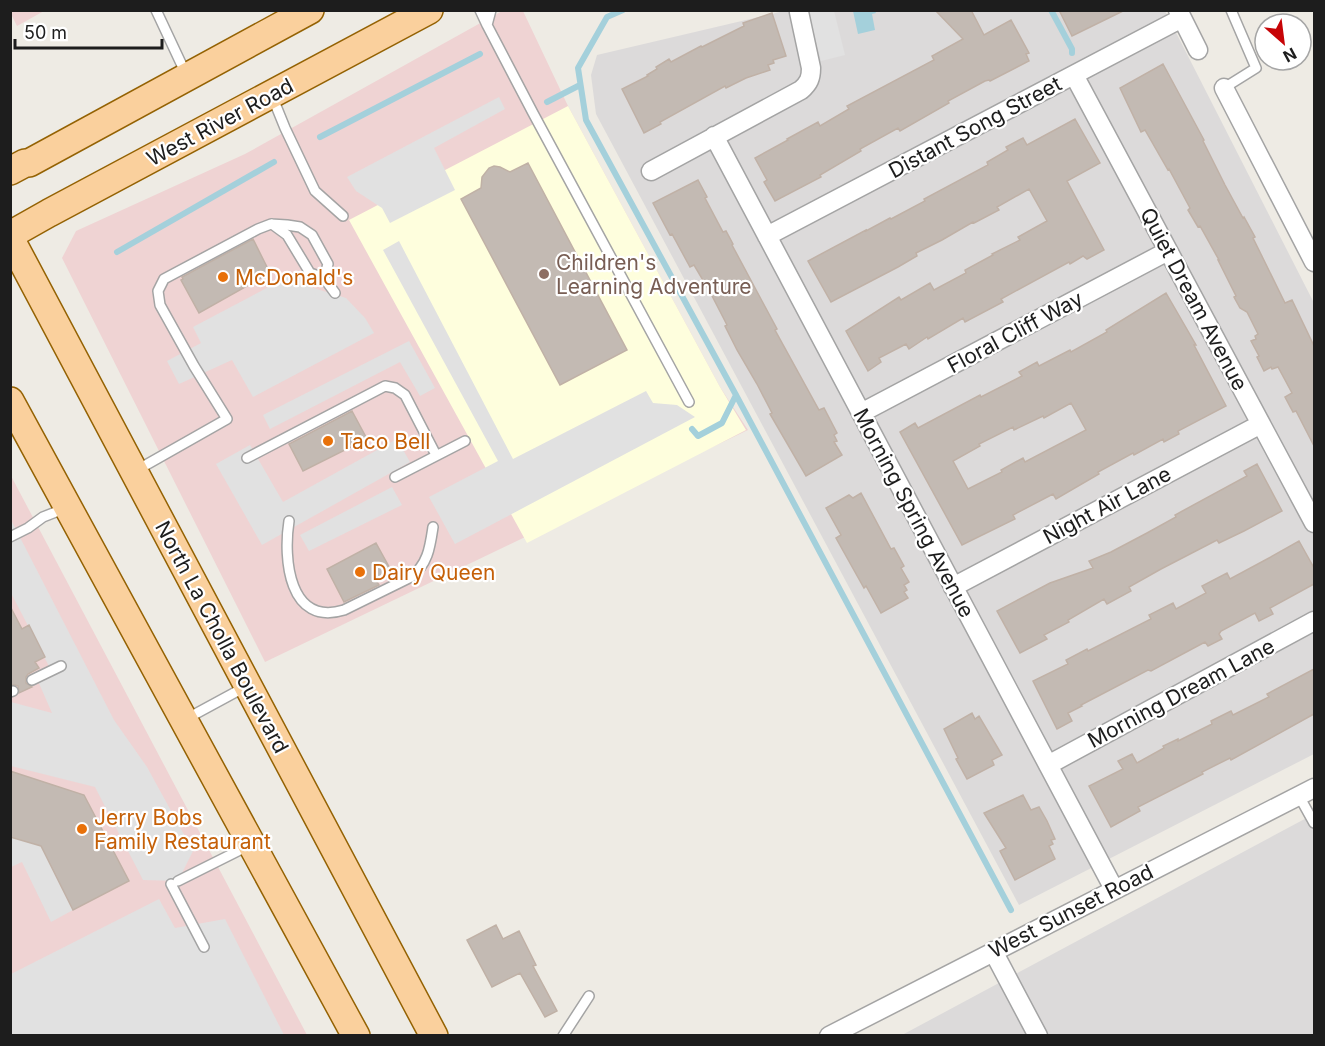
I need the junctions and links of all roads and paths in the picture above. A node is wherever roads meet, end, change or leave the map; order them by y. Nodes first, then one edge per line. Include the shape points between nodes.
1 (156, 10) edge
2 (310, 10) edge
3 (429, 10) edge
4 (480, 10) edge
5 (491, 10) edge
6 (1231, 10) edge
7 (799, 12) edge
8 (1180, 14) edge
9 (487, 25) junction
10 (1198, 50) dead end
11 (1074, 75) junction
12 (187, 77) junction
13 (1224, 88) joint
14 (271, 95) junction
15 (714, 136) junction
16 (10, 171) edge
17 (651, 171) dead end
18 (343, 216) dead end
19 (271, 224) junction
20 (767, 236) junction
21 (10, 237) edge
22 (1168, 251) junction
23 (1314, 262) edge
24 (324, 278) junction
25 (334, 293) dead end
26 (10, 401) edge
27 (689, 402) dead end
28 (861, 413) junction
29 (1261, 424) junction
30 (465, 441) dead end
31 (436, 455) junction
32 (247, 458) dead end
33 (135, 472) junction
34 (395, 477) dead end
35 (68, 507) junction
36 (289, 521) dead end
37 (1314, 523) edge
38 (434, 527) dead end
39 (10, 537) edge
40 (954, 586) junction
41 (1314, 621) edge
42 (61, 666) dead end
43 (32, 680) dead end
44 (248, 685) junction
45 (184, 720) junction
46 (1048, 765) junction
47 (1307, 792) edge
48 (1314, 823) edge
49 (252, 844) junction
50 (1114, 889) junction
51 (204, 947) dead end
52 (993, 951) junction
53 (589, 996) dead end
54 (356, 1035) edge
55 (434, 1035) edge
56 (562, 1035) edge
57 (829, 1035) edge
58 (1038, 1035) edge

1 - 12 lane
2 - 12 main road
3 - 14 main road, West River Road
4 - 9 lane
5 - 9 lane
6 - 13 lane via 1256,68
7 - 15 street via 811,68 808,83
8 - 10 street
8 - 11 street, Distant Song Street
9 - 27 lane
11 - 20 street, Distant Song Street
11 - 22 street, Quiet Dream Avenue
12 - 16 main road
13 - 23 street
14 - 18 lane via 315,191
14 - 21 main road, West River Road
15 - 17 street
15 - 20 street, Morning Spring Avenue
19 - 24 lane via 287,235 310,273
19 - 24 lane via 300,227 312,235 328,264
19 - 33 lane via 164,279 158,291 160,305 227,419
20 - 28 street, Morning Spring Avenue
21 - 33 main road, North La Cholla Boulevard
22 - 28 street, Floral Cliff Way
22 - 29 street, Quiet Dream Avenue
24 - 25 lane
26 - 35 main road
28 - 40 street, Morning Spring Avenue
29 - 37 street, Quiet Dream Avenue
29 - 40 street, Night Air Lane
30 - 31 lane
31 - 32 lane via 405,395 385,386
31 - 34 lane
33 - 44 main road, North La Cholla Boulevard
35 - 39 lane
35 - 45 main road
36 - 38 lane via 291,581 304,604 322,613 344,610 411,577 426,561
40 - 46 street, Morning Spring Avenue
41 - 46 street, Morning Dream Lane
42 - 43 lane
44 - 45 lane
44 - 55 main road, North La Cholla Boulevard
45 - 49 main road
46 - 50 street, Morning Spring Avenue
47 - 48 lane
47 - 50 street, West Sunset Road
49 - 51 lane via 174,883
49 - 54 main road
50 - 52 street, West Sunset Road
52 - 57 street, West Sunset Road
52 - 58 street
53 - 56 lane

